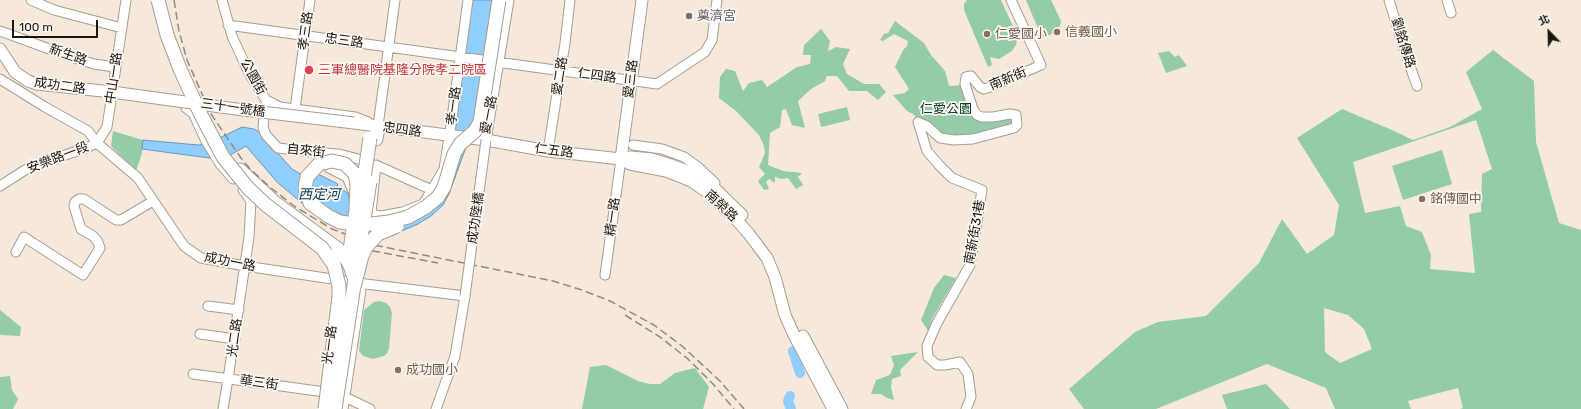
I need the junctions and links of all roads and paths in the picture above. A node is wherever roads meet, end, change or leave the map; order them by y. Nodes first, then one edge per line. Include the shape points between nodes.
1 (31, 0) edge
2 (126, 0) edge
3 (130, 0) edge
4 (158, 0) edge
5 (222, 0) edge
6 (228, 0) edge
7 (310, 0) edge
8 (391, 0) edge
9 (395, 0) edge
10 (468, 0) edge
11 (494, 0) edge
12 (499, 0) edge
13 (503, 0) edge
14 (510, 0) edge
15 (570, 0) edge
16 (642, 0) edge
17 (717, 0) edge
18 (1011, 0) edge
19 (1389, 0) edge
20 (1447, 0) edge
21 (1451, 12) dead end
22 (228, 25) junction
23 (122, 28) junction
24 (0, 31) edge
25 (305, 36) junction
26 (387, 47) junction
27 (0, 49) edge
28 (460, 57) junction
29 (486, 61) junction
30 (499, 63) junction
31 (115, 67) junction
32 (560, 71) junction
33 (0, 79) edge
34 (631, 81) junction
35 (1416, 86) dead end
36 (112, 92) junction
37 (266, 100) junction
38 (186, 108) dead end
39 (295, 109) junction
40 (1016, 116) joint
41 (354, 123) joint
42 (374, 130) junction
43 (208, 137) junction
44 (450, 138) junction
45 (486, 140) junction
46 (98, 141) junction
47 (633, 145) dead end
48 (548, 151) junction
49 (621, 159) junction
50 (362, 160) dead end
51 (329, 168) dead end
52 (0, 186) edge
53 (432, 190) junction
54 (353, 191) dead end
55 (153, 201) junction
56 (731, 203) junction
57 (16, 252) dead end
58 (245, 266) junction
59 (351, 266) junction
60 (604, 275) dead end
61 (338, 279) junction
62 (361, 284) junction
63 (465, 296) junction
64 (208, 306) dead end
65 (239, 310) junction
66 (200, 334) dead end
67 (235, 339) junction
68 (193, 374) dead end
69 (228, 379) junction
70 (325, 392) junction
71 (345, 397) junction
72 (223, 409) edge
73 (319, 409) edge
74 (326, 409) edge
75 (329, 409) edge
76 (335, 409) edge
77 (339, 409) edge
78 (343, 409) edge
79 (370, 409) edge
80 (436, 409) edge
81 (833, 409) edge
82 (842, 409) edge
83 (966, 409) edge

1 - 23 street via 54,10
2 - 23 street, 中山一路
3 - 23 street, 中山一路
4 - 43 highway, bridge via 174,53
5 - 22 street, 公園街
6 - 22 street via 232,16
7 - 25 street, 孝三路
8 - 26 street
9 - 26 street
10 - 28 street, 孝一路
11 - 29 street, 愛一路
12 - 59 highway, bridge via 480,122 454,154 444,187 438,197 426,208 408,217 389,222 355,225 351,224 347,223 340,222 310,203 305,188 307,176 319,164 332,161 345,164 355,174 358,184 356,210 354,224 353,230 350,250
13 - 62 highway, bridge via 481,128 463,148 443,199 419,219 383,231 368,244 362,256
14 - 30 street, 愛一路
15 - 32 street, 愛二路
16 - 34 main road, 愛三路
17 - 34 street, 仁四路 via 712,40 705,52 657,84
18 - 40 street, 南新街 via 1041,65 984,89 971,76 966,77 965,84 977,115
19 - 35 street, 劉銘傳路
20 - 21 street
22 - 25 street, 忠三路
22 - 37 street, 公園街 via 245,65
23 - 31 street, 中山一路
24 - 31 street, 新生路 via 71,57
25 - 26 street, 忠三路
25 - 39 street, 孝三路
26 - 28 street, 忠三路
26 - 42 street
27 - 36 main road, 成功二路 via 15,72 28,81
28 - 29 street, 忠三路
28 - 44 street, 孝一路
29 - 30 street, 仁四路
29 - 45 street, 愛一路 via 477,121
30 - 32 street, 仁四路
30 - 45 street, 愛一路
31 - 36 street, 中山一路
32 - 34 street, 仁四路
32 - 48 street, 愛二路
33 - 46 street, 成功一路 via 45,108 88,131
34 - 49 main road, 愛三路
36 - 41 main road, 三十一號橋, bridge
36 - 46 street, 中山一路 via 107,127
37 - 39 street, 公園街 via 275,106
37 - 50 street, 自來街 via 263,128 278,148 339,154
38 - 43 street, 光二路
39 - 42 street, 忠四路 via 355,117
40 - 83 street, 南新街31巷 via 1017,125 1014,128 973,139 940,138 927,126 918,122 927,151 938,165 952,178 982,190 970,265 927,346 928,357 937,365 960,362 968,374 971,397
41 - 42 main road, 忠四路
42 - 44 main road, 忠四路
42 - 59 highway, bridge
42 - 62 highway, bridge
43 - 58 street, 光二路 via 220,164 251,201
43 - 74 highway, bridge via 248,188 322,248 334,265 339,297
43 - 77 highway, bridge via 251,182 287,212 333,244 349,263 354,276 356,298
44 - 45 main road, 忠四路
44 - 53 street via 444,169
45 - 48 main road, 仁五路
45 - 63 street, 成功陸橋, bridge
46 - 52 street, 安樂路一段 via 86,148 24,170
46 - 55 street, 成功一路 via 138,178
47 - 56 street, 南榮路 via 662,149 684,157 706,175
48 - 49 main road, 仁五路
49 - 56 main road, 南榮路 via 652,159 686,170 703,179
49 - 60 street, 精一路
49 - 81 main road, 南榮路 via 630,164 666,171 691,181 720,203 749,234 772,268 785,316
51 - 54 street via 347,177
53 - 53 street via 376,165 371,212 381,216 403,212 426,201
55 - 57 street via 121,220 116,220 84,199 75,202 82,229 93,236 100,248 83,275 24,237
55 - 58 street, 成功一路 via 176,236 191,252 201,258
56 - 82 main road, 南榮路 via 760,236 779,265 796,324
58 - 61 street, 成功一路
58 - 65 street, 光二路
59 - 75 highway
61 - 62 street, 成功一路
61 - 70 street, 光一路
62 - 63 street
62 - 71 street, 光一路
62 - 76 highway, bridge
63 - 80 street, 成功陸橋 via 455,356
64 - 65 street
65 - 67 street, 光二路
66 - 67 street
67 - 69 street, 光二路
68 - 69 street, 華三街
69 - 70 street, 華三街
69 - 72 street, 光二路
70 - 71 street, 華三街
70 - 73 street, 光一路
71 - 78 street, 光一路
71 - 79 street, 華三街

